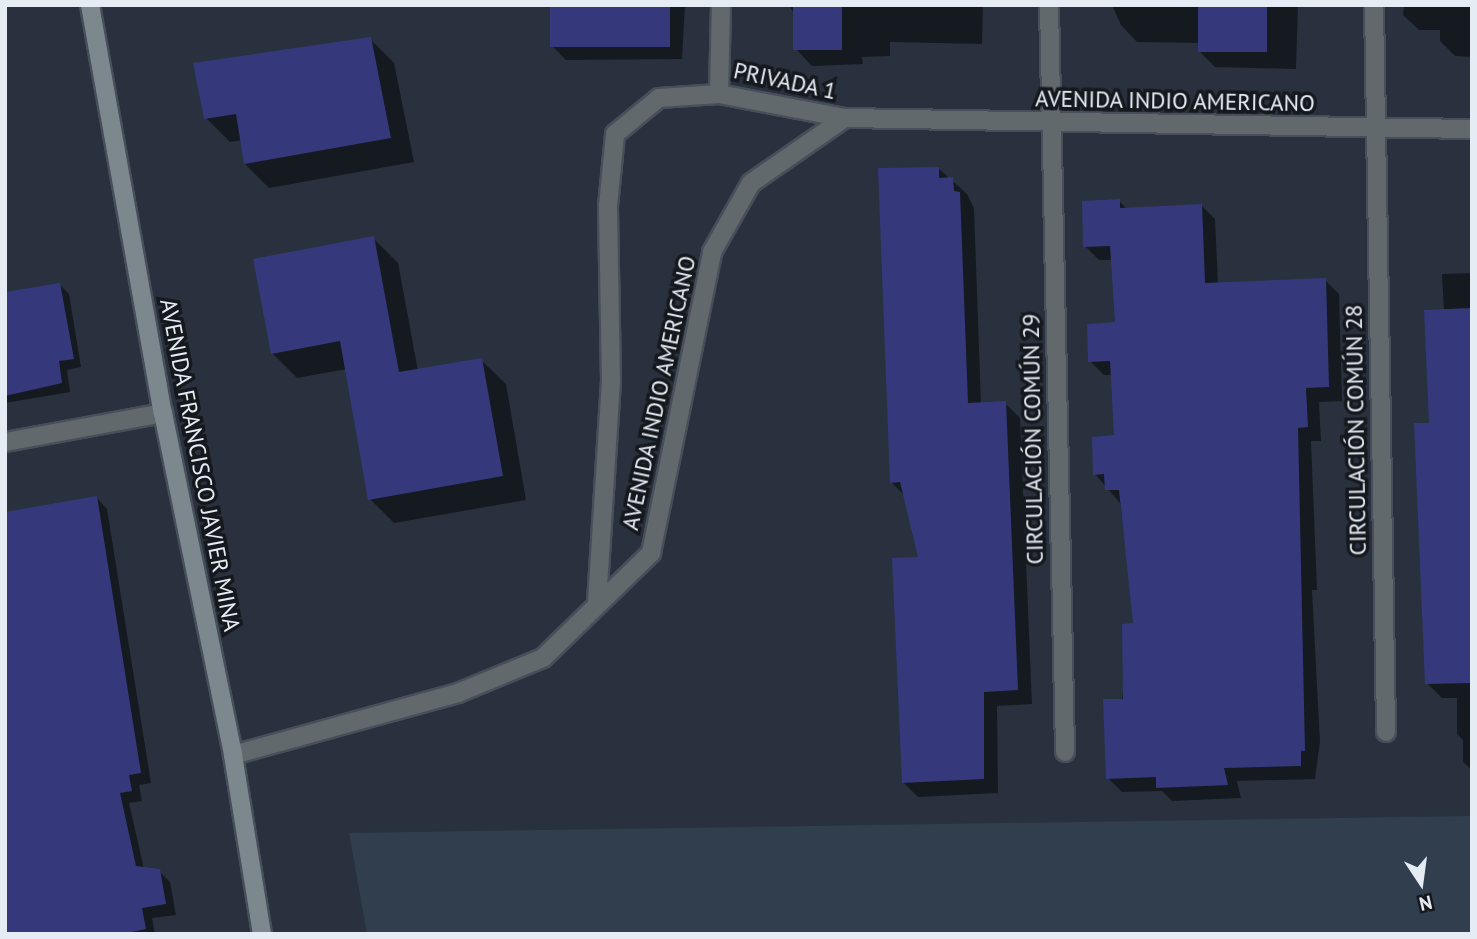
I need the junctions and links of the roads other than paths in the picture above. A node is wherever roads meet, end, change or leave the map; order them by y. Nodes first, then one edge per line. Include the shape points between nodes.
1 (90, 5) edge
2 (721, 5) edge
3 (1049, 5) edge
4 (1374, 5) edge
5 (719, 94) junction
6 (845, 118) junction
7 (1051, 125) junction
8 (1375, 128) junction
9 (1472, 129) edge
10 (163, 413) junction
11 (5, 442) edge
12 (597, 603) junction
13 (1385, 732) dead end
14 (1065, 751) dead end
15 (233, 755) junction
16 (262, 934) edge

1 - 10 street, AVENIDA FRANCISCO JAVIER MINA
2 - 5 street, PRIVADA 1
3 - 7 street, CIRCULACIÓN COMÚN 29
4 - 8 street, CIRCULACIÓN COMÚN 28
5 - 6 street, PRIVADA 1
5 - 12 street via 659,99 615,134 608,206 611,381
6 - 7 street, AVENIDA INDIO AMERICANO
6 - 12 street, AVENIDA INDIO AMERICANO via 751,184 712,253 651,552
7 - 8 street, AVENIDA INDIO AMERICANO
7 - 14 street, CIRCULACIÓN COMÚN 29
8 - 9 street, AVENIDA INDIO AMERICANO
8 - 13 street, CIRCULACIÓN COMÚN 28
10 - 11 street
10 - 15 street, AVENIDA FRANCISCO JAVIER MINA
12 - 15 street, AVENIDA INDIO AMERICANO via 543,658 458,693
15 - 16 street, AVENIDA FRANCISCO JAVIER MINA

